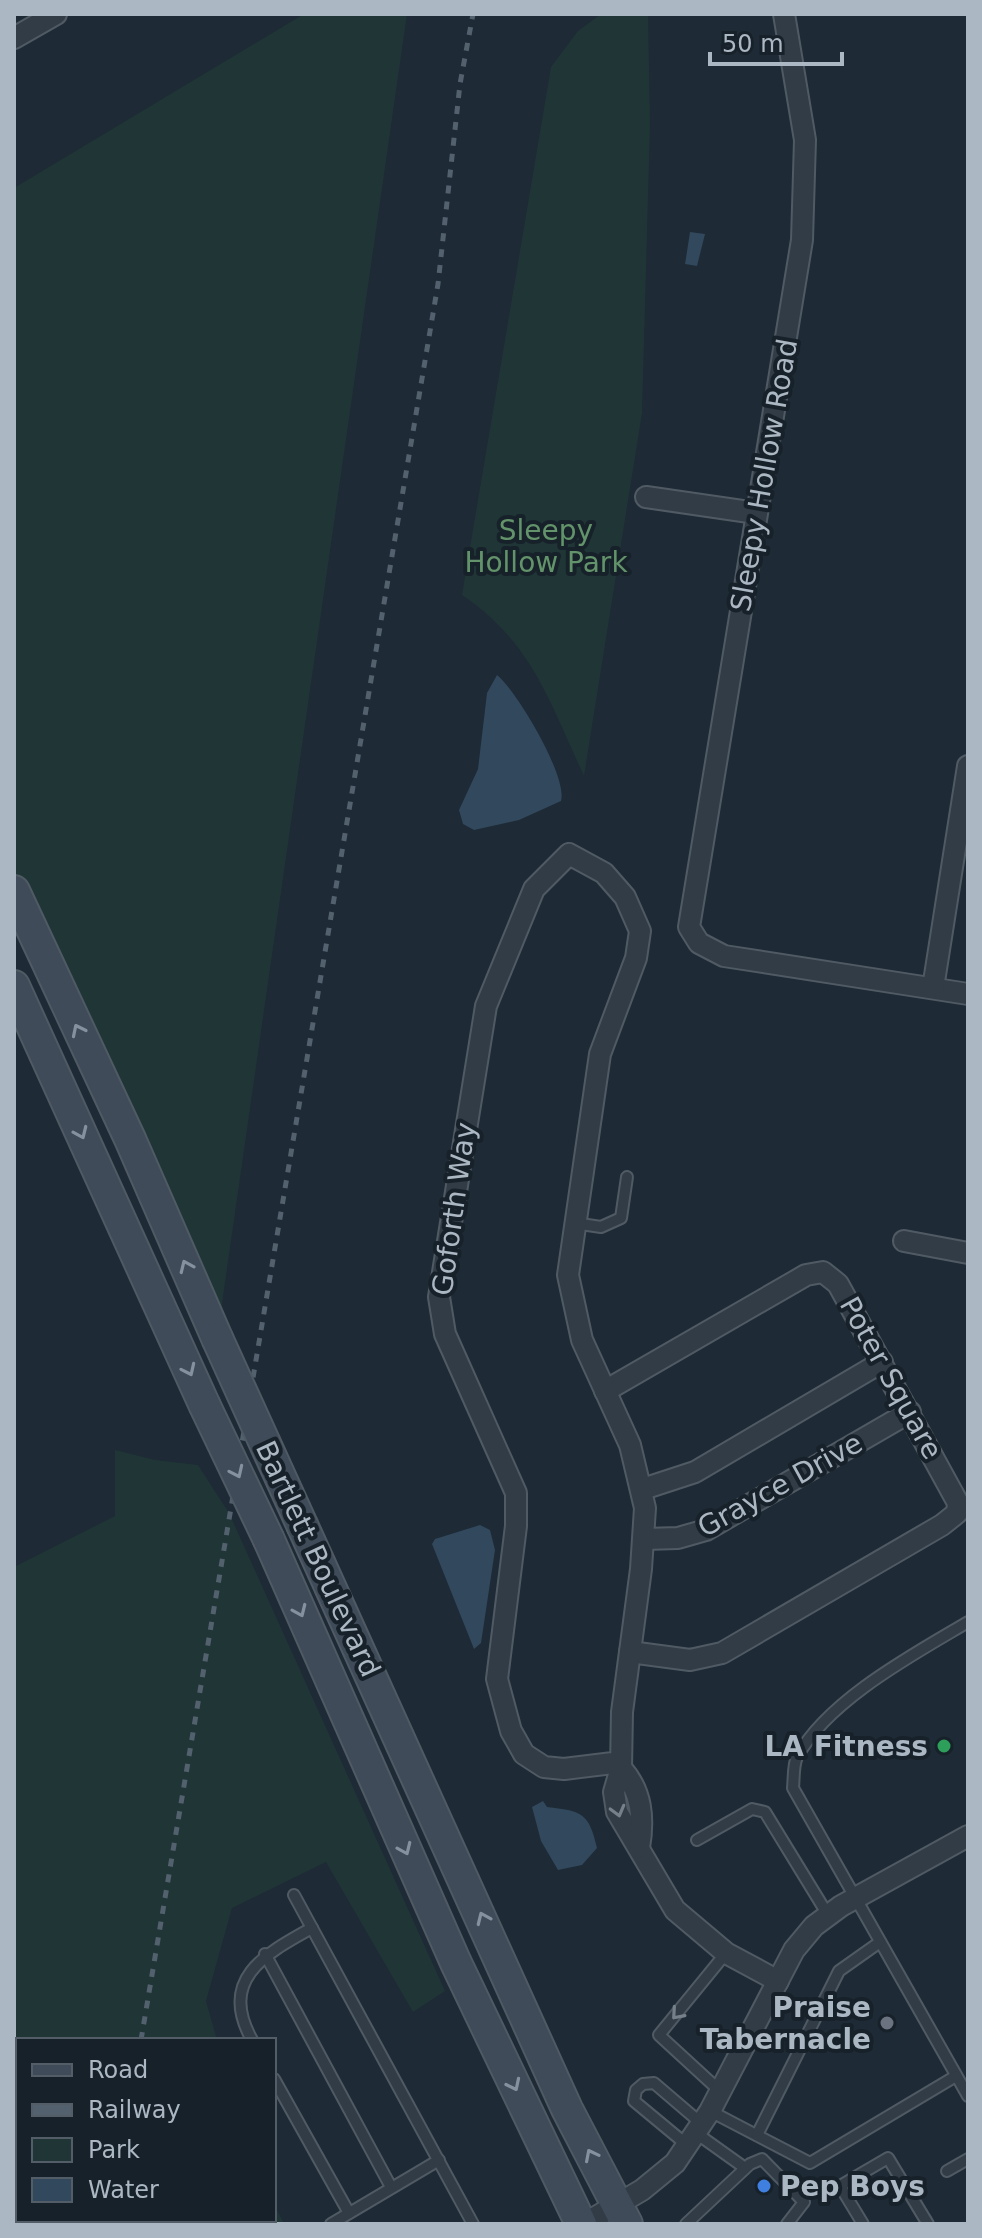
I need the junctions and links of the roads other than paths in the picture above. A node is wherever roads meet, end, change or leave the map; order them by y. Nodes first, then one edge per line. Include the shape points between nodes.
1 (56, 14) edge
2 (784, 14) edge
3 (14, 38) edge
4 (646, 497) dead end
5 (756, 513) junction
6 (968, 766) edge
7 (14, 891) edge
8 (14, 986) edge
9 (933, 988) junction
10 (968, 994) edge
11 (627, 1177) dead end
12 (574, 1223) junction
13 (904, 1241) dead end
14 (968, 1253) edge
15 (882, 1362) junction
16 (605, 1391) junction
17 (910, 1412) junction
18 (643, 1489) junction
19 (645, 1539) junction
20 (968, 1622) edge
21 (630, 1652) junction
22 (621, 1765) junction
23 (968, 1836) edge
24 (697, 1840) dead end
25 (294, 1895) dead end
26 (856, 1897) junction
27 (828, 1915) junction
28 (312, 1928) junction
29 (880, 1942) junction
30 (726, 1953) junction
31 (265, 1954) junction
32 (778, 1981) junction
33 (251, 2038) edge
34 (961, 2078) edge
35 (276, 2083) edge
36 (721, 2092) junction
37 (968, 2096) edge
38 (699, 2128) junction
39 (757, 2135) junction
40 (968, 2159) edge
41 (439, 2160) junction
42 (745, 2168) junction
43 (947, 2171) dead end
44 (391, 2187) junction
45 (349, 2213) junction
46 (622, 2215) edge
47 (331, 2224) edge
48 (473, 2224) edge
49 (583, 2224) edge
50 (686, 2224) edge
51 (787, 2224) edge
52 (863, 2224) edge
53 (928, 2224) edge

1 - 3 street
2 - 5 street, Sleepy Hollow Road via 806,174 802,242
4 - 5 street
5 - 9 street, Sleepy Hollow Road via 691,934 724,956
6 - 9 street
46 -> 7 main road, Bartlett Boulevard, bridge via 567,2109
8 -> 49 main road, Bartlett Boulevard, bridge via 456,1963
9 - 10 street
11 - 12 lane via 621,1218 601,1227
12 - 16 street via 568,1275 573,1307
12 - 22 street, Goforth Way via 600,1054 636,958 640,931 625,897 604,873 569,854 534,889 486,1006 439,1297 445,1334 516,1493 497,1679 511,1731 524,1754 544,1767
13 - 14 street
15 - 16 street, Poter Square via 838,1284 817,1272
15 - 17 street, Poter Square
15 - 18 street, Grayce Drive via 695,1472
16 - 18 street
17 - 19 street, Grayce Drive via 706,1530
17 - 21 street, Poter Square via 957,1495 952,1518 722,1653 690,1660
18 - 19 street
19 - 21 street
20 - 26 lane via 887,1671 830,1717 795,1759 793,1788
21 - 22 street
22 - 30 street via 642,1811 639,1848 675,1910
23 - 26 street
24 - 27 lane via 752,1809 765,1812
25 - 28 lane
26 - 27 street
26 - 29 lane
27 - 32 street via 794,1950
28 - 31 lane
28 - 41 lane
29 - 34 lane
29 - 39 lane via 839,1971
30 - 32 street
30 -> 36 lane via 659,2035
31 - 33 lane via 251,1968 239,2006
31 - 44 lane
32 - 36 street
34 - 37 lane
34 - 39 lane via 810,2163
35 - 45 lane
36 - 38 street
38 - 38 lane via 654,2083 636,2090 634,2101
38 - 39 lane
38 - 42 lane
38 - 46 street
40 - 43 lane
41 - 44 lane
41 - 48 lane
42 - 50 lane
42 - 51 lane via 766,2160 801,2196 804,2206
44 - 45 lane
45 - 47 lane
46 - 49 street
52 - 53 lane via 840,2186 888,2158

